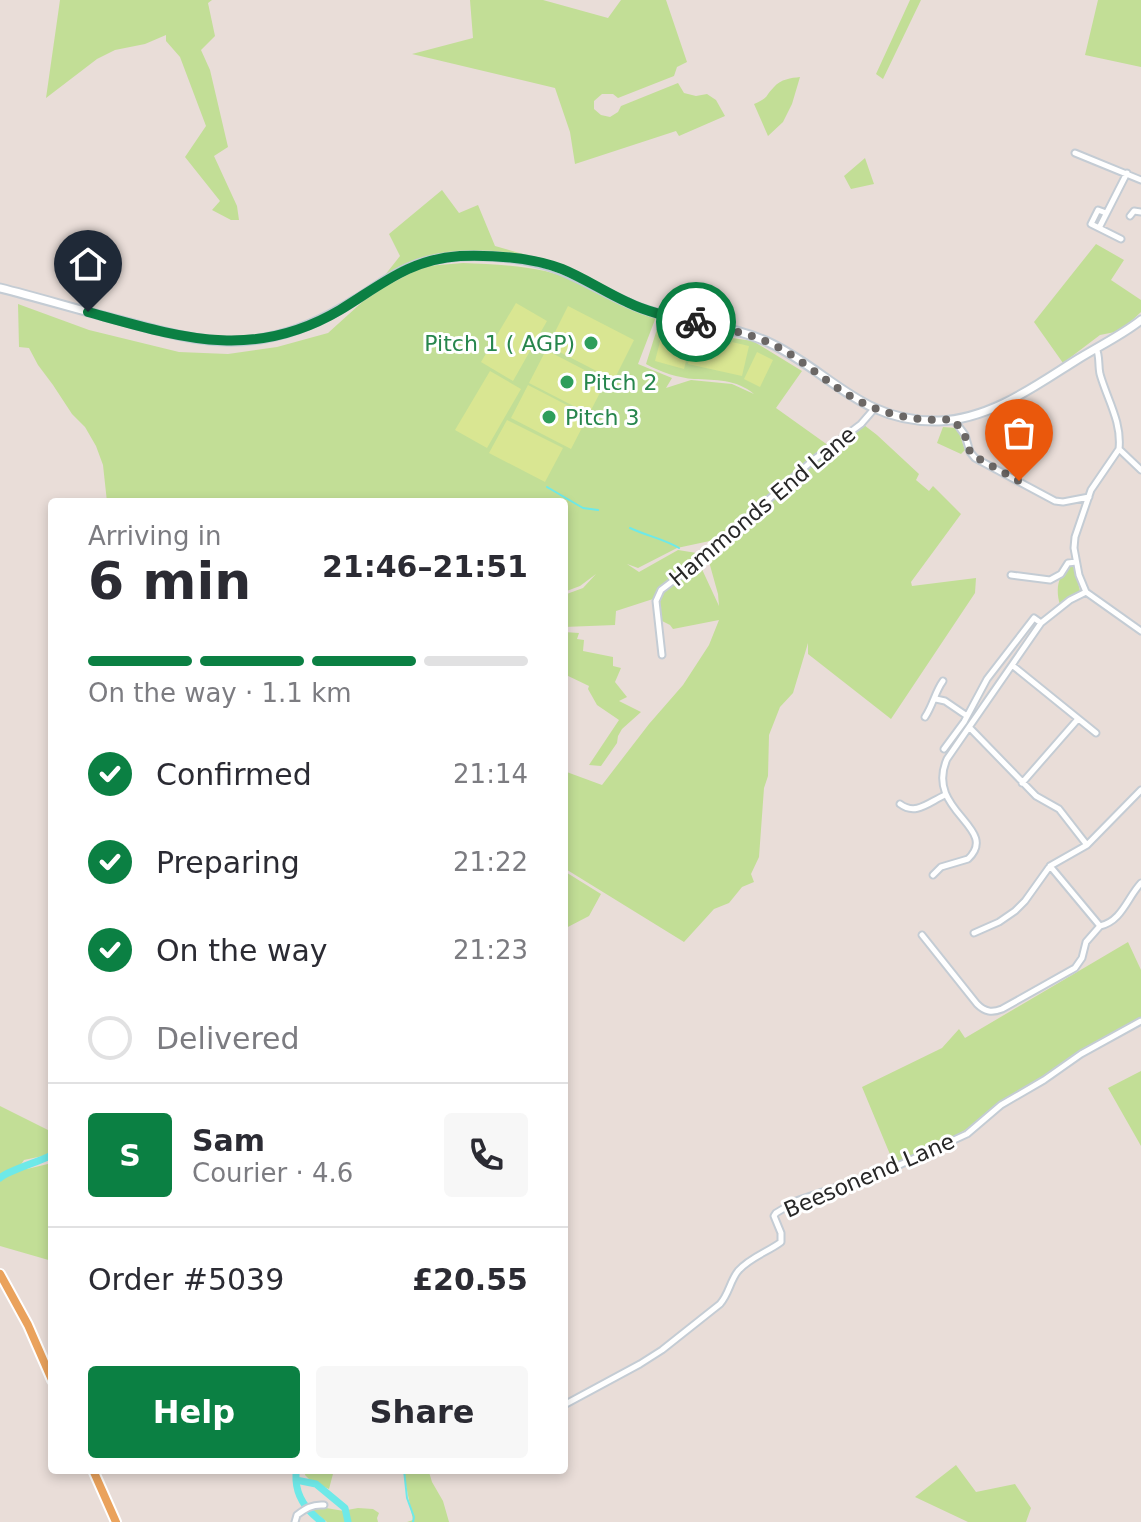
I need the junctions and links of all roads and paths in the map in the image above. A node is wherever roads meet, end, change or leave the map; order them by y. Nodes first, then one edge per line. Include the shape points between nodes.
1 (1075, 153) dead end
2 (1127, 173) junction
3 (1141, 180) edge
4 (1141, 212) edge
5 (1130, 216) dead end
6 (1121, 239) dead end
7 (0, 288) edge
8 (1141, 320) edge
9 (1096, 348) junction
10 (874, 409) junction
11 (969, 417) junction
12 (953, 419) junction
13 (965, 435) junction
14 (1119, 449) junction
15 (1141, 470) edge
16 (1089, 497) junction
17 (1076, 562) junction
18 (1011, 575) dead end
19 (1086, 592) junction
20 (1041, 623) junction
21 (1141, 631) edge
22 (662, 655) dead end
23 (1012, 665) junction
24 (943, 681) dead end
25 (936, 699) junction
26 (925, 717) dead end
27 (965, 719) junction
28 (1078, 719) junction
29 (970, 727) junction
30 (1096, 733) dead end
31 (944, 749) dead end
32 (1022, 783) junction
33 (1141, 790) edge
34 (945, 795) junction
35 (900, 804) dead end
36 (1087, 845) junction
37 (1050, 866) junction
38 (933, 875) dead end
39 (1141, 883) edge
40 (1100, 926) junction
41 (974, 933) dead end
42 (922, 935) dead end
43 (1141, 1021) edge
44 (0, 1274) edge
45 (48, 1371) edge
46 (568, 1403) edge
47 (95, 1474) edge
48 (324, 1505) dead end
49 (296, 1519) edge
50 (116, 1522) edge

1 - 2 street
2 - 3 street
2 - 6 street via 1106,213 1098,210 1091,224
4 - 5 street
7 - 10 main road via 181,336 236,342 315,323 423,262 458,256 522,260 561,269 651,312 760,339
8 - 9 main road
9 - 11 main road via 1004,404
9 - 14 street via 1120,432
10 - 12 main road via 905,418
10 - 22 street, Hammonds End Lane via 661,590 656,601
11 - 12 main road
11 - 13 street
12 - 13 street
13 - 16 street via 975,458 1055,501
14 - 15 street
14 - 16 street
16 - 17 street via 1074,539
17 - 18 street via 1050,580
17 - 19 street
19 - 20 street
19 - 21 street
20 - 23 street
20 - 27 street via 1034,618 987,679
23 - 28 street
23 - 29 street
24 - 25 street
25 - 26 street
25 - 27 street
27 - 29 street
27 - 31 street
28 - 30 street
28 - 32 street
29 - 32 street
29 - 34 street via 943,767
32 - 36 street via 1059,809
33 - 36 street
34 - 35 street via 916,810
34 - 38 street via 973,830 977,846 968,859
36 - 37 street
37 - 40 street
37 - 41 street via 1015,911
39 - 40 street via 1123,911
40 - 42 street via 1075,968 994,1012 977,1004
43 - 46 street, Beesonend Lane via 1001,1105 967,1134 776,1213 781,1242 737,1272 720,1304 662,1350
44 - 45 main road
47 - 50 main road
48 - 49 street via 306,1509

